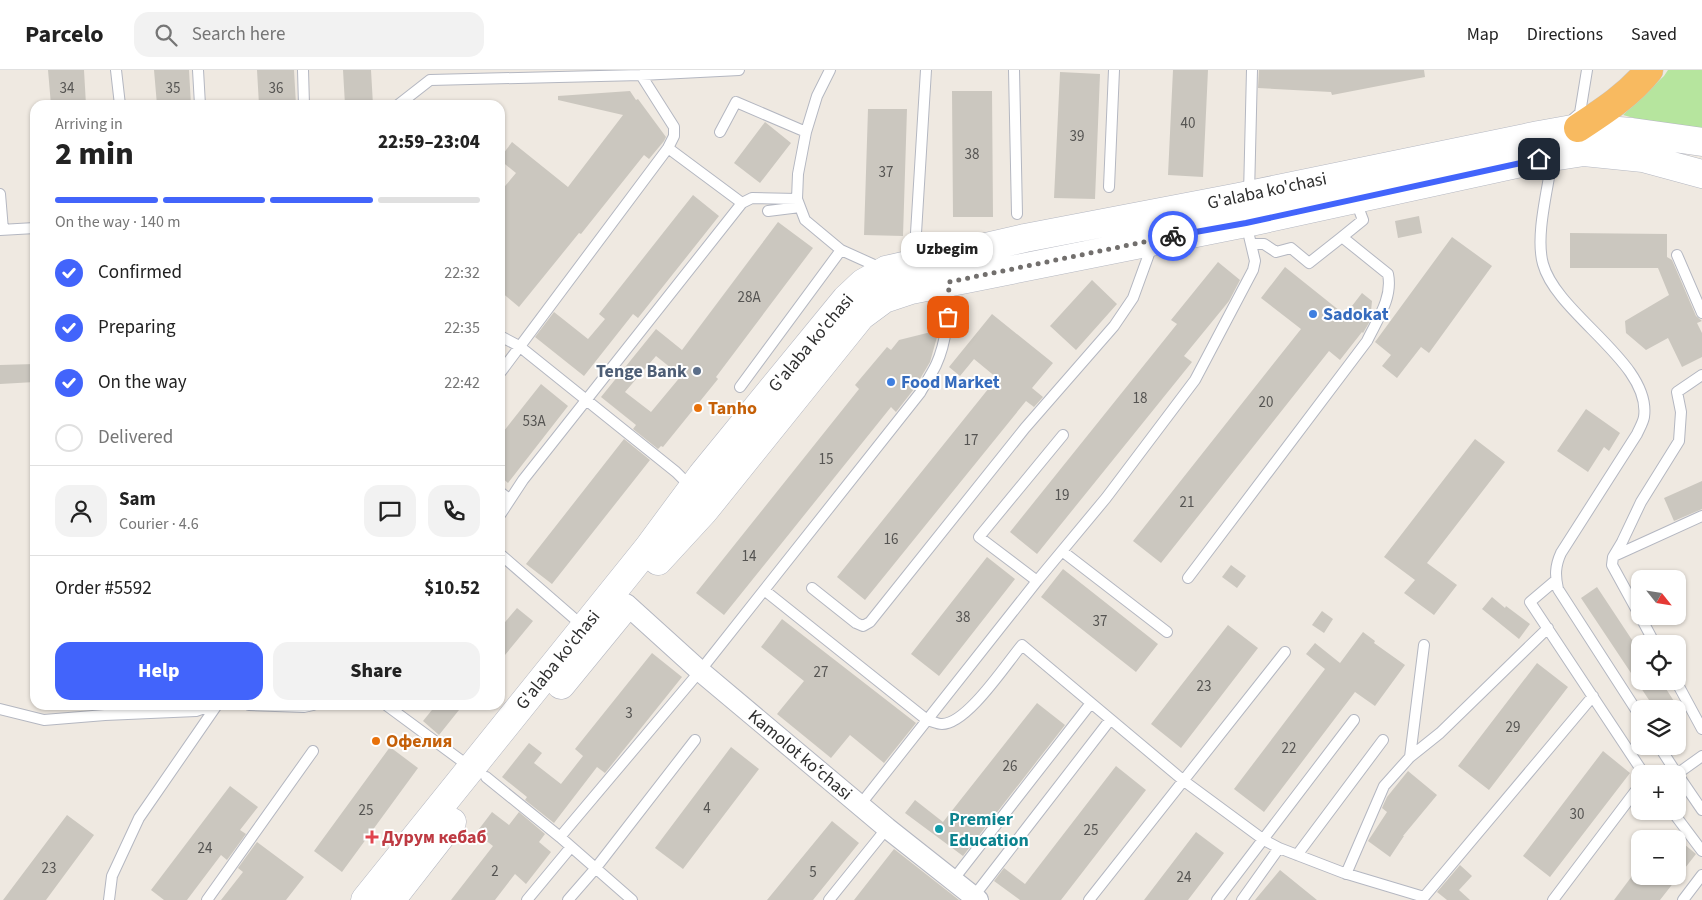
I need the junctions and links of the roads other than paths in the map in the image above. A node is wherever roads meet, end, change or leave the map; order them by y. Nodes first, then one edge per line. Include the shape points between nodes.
1 (116, 70) edge
2 (198, 70) edge
3 (303, 70) edge
4 (735, 70) edge
5 (739, 70) edge
6 (830, 70) edge
7 (926, 70) edge
8 (1014, 70) edge
9 (1114, 70) edge
10 (1252, 70) edge
11 (1587, 70) edge
12 (1649, 70) edge
13 (624, 73) edge
14 (511, 74) edge
15 (429, 75) edge
16 (641, 75) junction
17 (119, 100) edge
18 (200, 100) edge
19 (304, 100) edge
20 (403, 100) edge
21 (720, 132) dead end
22 (806, 132) junction
23 (1554, 142) junction
24 (1702, 142) edge
25 (668, 148) junction
26 (1702, 174) edge
27 (1109, 187) dead end
28 (0, 194) edge
29 (1249, 195) junction
30 (1354, 198) junction
31 (742, 203) junction
32 (799, 203) junction
33 (768, 211) dead end
34 (1017, 214) dead end
35 (1090, 226) junction
36 (30, 228) edge
37 (2, 230) edge
38 (916, 233) dead end
39 (1248, 234) junction
40 (1342, 237) junction
41 (1154, 240) junction
42 (841, 250) junction
43 (1091, 253) junction
44 (1677, 255) dead end
45 (886, 270) junction
46 (949, 282) junction
47 (1702, 313) edge
48 (505, 339) edge
49 (519, 346) junction
50 (505, 366) edge
51 (1702, 375) edge
52 (740, 388) dead end
53 (587, 401) junction
54 (1063, 435) dead end
55 (707, 484) junction
56 (505, 496) edge
57 (510, 500) junction
58 (505, 508) edge
59 (1702, 516) edge
60 (1062, 551) junction
61 (1613, 557) junction
62 (505, 558) edge
63 (1188, 578) dead end
64 (1556, 580) junction
65 (1037, 581) junction
66 (812, 588) dead end
67 (764, 590) junction
68 (1631, 600) edge
69 (626, 604) junction
70 (584, 627) junction
71 (1548, 628) junction
72 (1167, 632) dead end
73 (1424, 644) dead end
74 (1285, 652) dead end
75 (700, 671) junction
76 (1681, 690) edge
77 (1593, 696) junction
78 (1631, 702) edge
79 (1090, 703) junction
80 (0, 709) edge
81 (199, 710) edge
82 (214, 710) edge
83 (393, 710) edge
84 (927, 720) junction
85 (1110, 720) junction
86 (1354, 720) dead end
87 (1702, 729) edge
88 (695, 740) dead end
89 (1383, 740) dead end
90 (313, 750) dead end
91 (1702, 756) edge
92 (1410, 757) junction
93 (1638, 765) edge
94 (1686, 768) edge
95 (479, 773) junction
96 (1184, 781) junction
97 (1686, 787) edge
98 (1631, 798) edge
99 (860, 805) junction
100 (1702, 810) edge
101 (1679, 820) edge
102 (887, 828) junction
103 (560, 837) junction
104 (1264, 840) junction
105 (571, 847) junction
106 (1279, 848) junction
107 (1702, 851) edge
108 (1297, 855) junction
109 (595, 869) junction
110 (1346, 874) junction
111 (1702, 876) edge
112 (954, 880) junction
113 (976, 898) edge
114 (1425, 899) edge
115 (109, 900) edge
116 (207, 900) edge
117 (365, 900) edge
118 (391, 900) edge
119 (528, 900) edge
120 (568, 900) edge
121 (632, 900) edge
122 (828, 900) edge
123 (1089, 900) edge
124 (1218, 900) edge
125 (1242, 900) edge
126 (1553, 900) edge
127 (1683, 900) edge

1 - 17 lane
2 - 18 lane
3 - 19 lane
4 - 5 lane
4 - 16 lane
6 - 22 lane via 817,96
7 - 38 lane
8 - 34 lane
9 - 27 lane
10 - 29 lane
11 - 23 lane via 1580,113
12 - 23 highway via 1616,102
13 - 14 lane
13 - 16 lane
14 - 15 lane
15 - 20 lane
16 - 25 lane via 674,127
21 - 22 lane via 736,102
22 - 32 lane via 798,174
23 - 24 main road via 1632,132
23 - 26 main road via 1584,152 1643,158
23 - 29 main road, G'alaba ko'chasi
23 - 30 main road, G'alaba ko'chasi
23 - 64 lane via 1541,236 1544,266 1559,294 1629,370 1644,408 1637,434 1561,553
25 - 31 lane
25 - 49 lane
28 - 37 lane
29 - 35 main road, G'alaba ko'chasi
30 - 39 main road, G'alaba ko'chasi
30 - 40 lane via 1362,220
31 - 32 lane via 752,198
31 - 53 lane
32 - 33 lane
32 - 42 lane via 805,220
35 - 43 main road
35 - 45 main road, G'alaba ko'chasi
36 - 37 lane
39 - 40 lane via 1276,252 1290,248 1309,263
39 - 41 main road, G'alaba ko'chasi
39 - 60 lane via 1255,261 1253,270 1201,371
40 - 63 lane via 1388,274 1390,282 1383,309 1367,341
41 - 43 main road, G'alaba ko'chasi
41 - 66 lane via 1133,298 1114,326 1026,428 870,622 863,626 856,623
42 - 45 lane
42 - 52 lane
43 - 46 main road, G'alaba ko'chasi
44 - 47 lane
45 - 55 main road, G'alaba ko'chasi via 863,283 846,299
46 - 55 main road, G'alaba ko'chasi via 884,299 861,316
46 - 67 lane via 945,336 936,365 920,393
48 - 49 lane
49 - 50 lane
49 - 53 lane
51 - 61 lane via 1677,392 1681,412 1679,441 1641,502
53 - 55 lane via 676,472
53 - 57 lane
54 - 65 lane via 979,537
55 - 69 main road, G'alaba ko'chasi via 704,511 661,558
55 - 70 main road, G'alaba ko'chasi via 648,548
56 - 57 lane
57 - 58 lane
59 - 61 lane
60 - 65 lane
60 - 72 lane
61 - 68 lane via 1612,566
62 - 70 lane
64 - 71 lane via 1530,602
64 - 78 lane via 1558,589
65 - 84 lane
67 - 75 lane
67 - 84 lane
69 - 75 street, Kamolot koʻchasi
69 - 95 main road, G'alaba ko'chasi
70 - 95 main road, G'alaba ko'chasi
71 - 77 lane
71 - 92 lane via 1440,733
73 - 92 lane
74 - 96 lane
75 - 99 street, Kamolot koʻchasi
75 - 103 lane
76 - 87 lane
77 - 93 lane
77 - 114 lane
79 - 84 lane via 1022,644 962,717 940,725
79 - 85 lane
79 - 112 lane
80 - 81 lane via 44,720
82 - 115 lane via 139,818 112,876
83 - 95 lane
84 - 99 lane
85 - 96 lane
85 - 113 lane
86 - 104 lane
88 - 109 lane
89 - 108 lane
90 - 116 lane
91 - 94 lane
92 - 110 lane via 1384,786
95 - 103 lane
95 - 117 main road, G'alaba ko'chasi
95 - 118 main road, G'alaba ko'chasi
96 - 104 lane
96 - 123 lane
97 - 100 lane
98 - 126 lane
99 - 102 street, Kamolot koʻchasi
101 - 107 lane
102 - 112 street, Kamolot koʻchasi
102 - 122 lane
103 - 105 lane
104 - 106 lane
104 - 124 lane
105 - 109 lane
105 - 119 lane
106 - 108 lane
106 - 125 lane
108 - 110 lane
109 - 120 lane
109 - 121 lane
110 - 114 lane
111 - 127 lane
112 - 113 street, Kamolot koʻchasi

